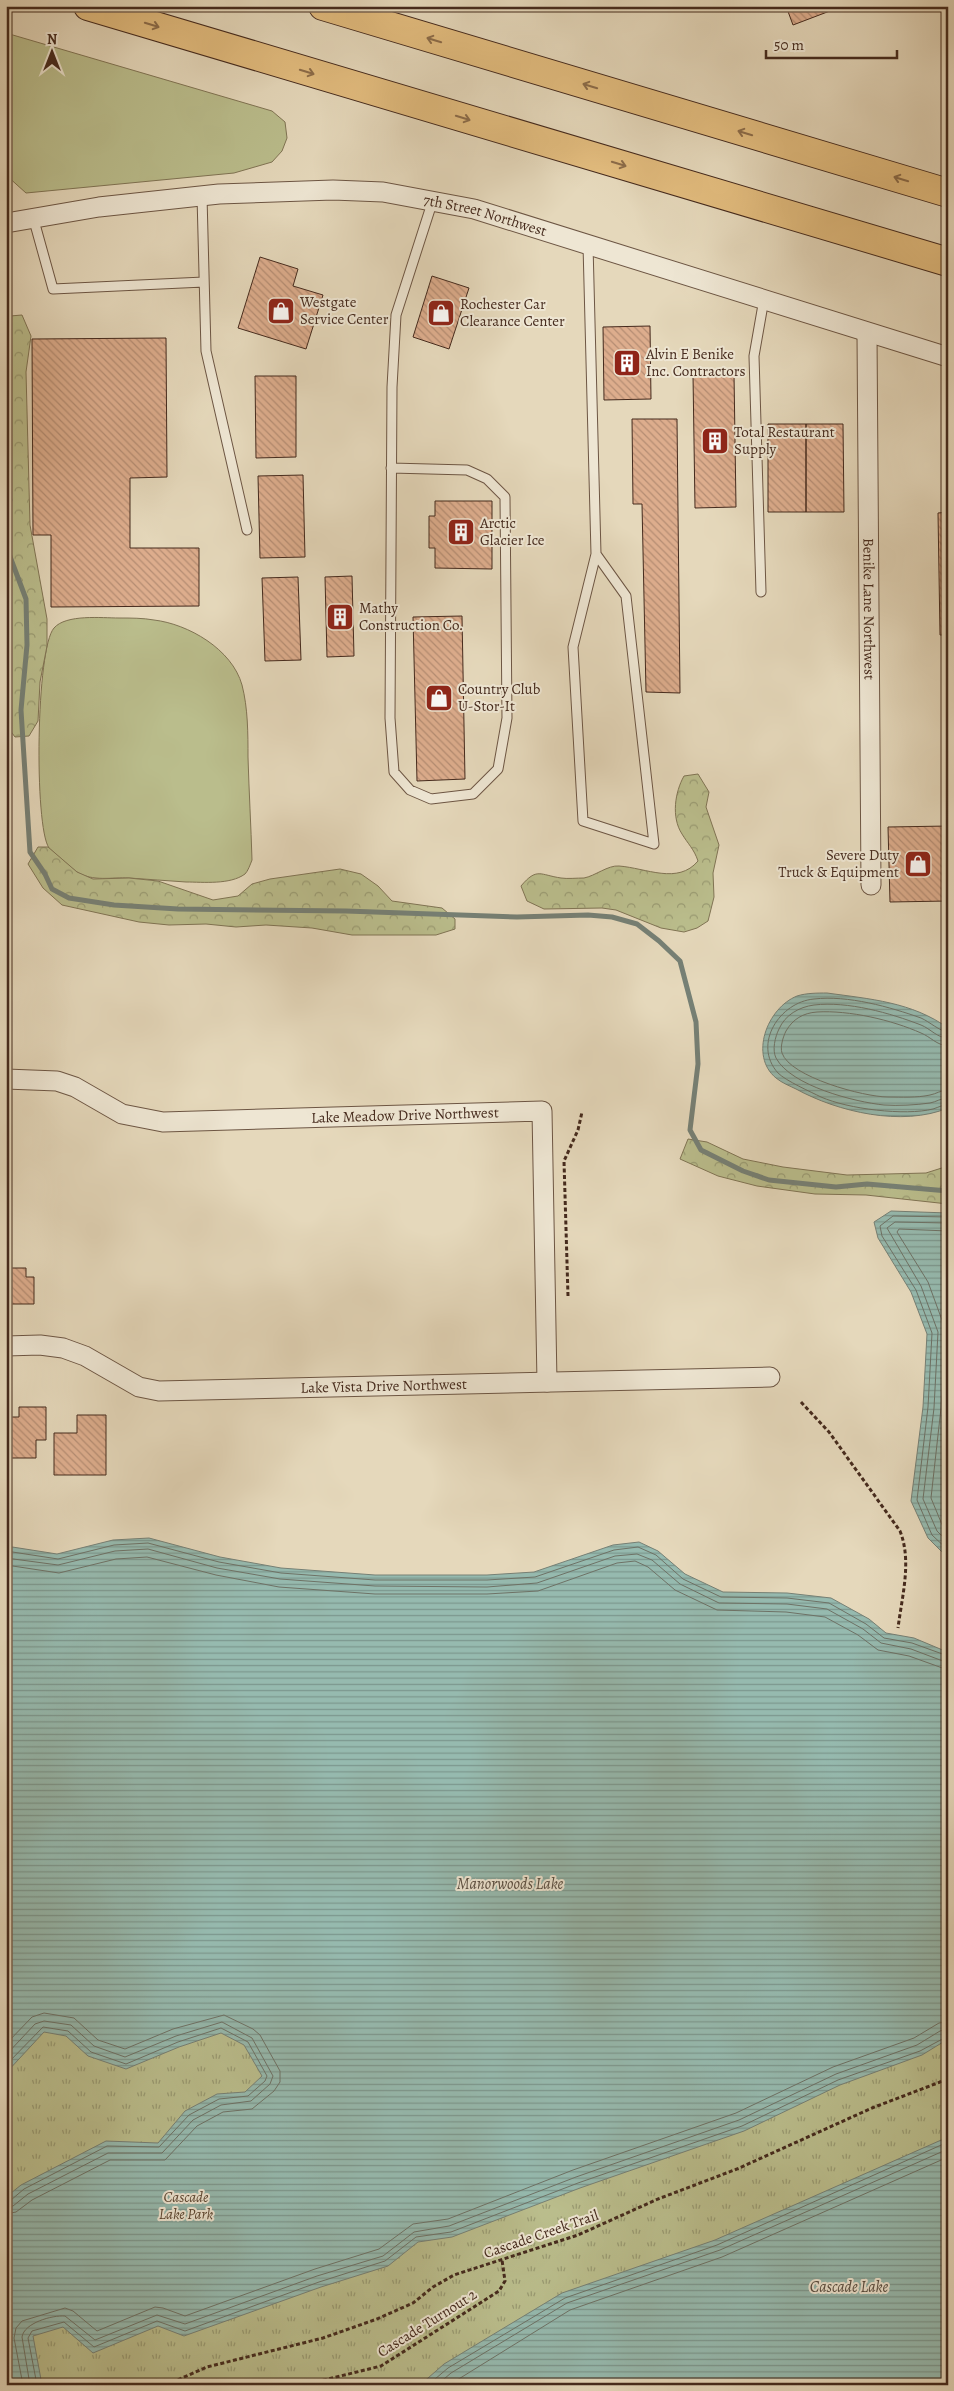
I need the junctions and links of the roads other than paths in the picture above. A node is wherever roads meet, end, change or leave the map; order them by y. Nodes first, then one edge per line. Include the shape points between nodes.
1 (88, 6) edge
2 (323, 6) edge
3 (948, 193) edge
4 (202, 196) junction
5 (433, 200) junction
6 (33, 217) junction
7 (6, 223) edge
8 (588, 245) junction
9 (948, 262) edge
10 (204, 282) junction
11 (764, 299) junction
12 (867, 334) junction
13 (948, 358) edge
14 (391, 468) junction
15 (247, 530) dead end
16 (596, 554) junction
17 (761, 592) dead end
18 (871, 885) dead end
19 (6, 1079) edge
20 (6, 1346) edge
21 (770, 1377) dead end
22 (547, 1382) junction

1 -> 9 highway
3 -> 2 highway
4 - 5 street, 7th Street Northwest via 333,190 383,192
4 - 6 street, 7th Street Northwest
4 - 10 lane
5 - 8 street, 7th Street Northwest via 474,209
5 - 14 lane via 396,315
6 - 7 street, 7th Street Northwest
6 - 10 lane via 53,289
8 - 11 street, 7th Street Northwest
8 - 16 lane
10 - 15 lane via 206,351
11 - 12 street, 7th Street Northwest
11 - 17 lane via 754,356
12 - 13 street, 7th Street Northwest
12 - 18 street, Benike Lane Northwest
14 - 14 lane via 467,470 487,479 505,497 507,718 498,769 473,794 431,799 410,790 394,772 390,718
16 - 16 lane via 573,647 583,821 654,844 626,596
19 - 22 street, Lake Meadow Drive Northwest via 57,1081 75,1087 122,1114 169,1123 542,1111
20 - 22 street, Lake Vista Drive Northwest via 63,1348 85,1356 139,1387 159,1390
21 - 22 street, Lake Vista Drive Northwest

